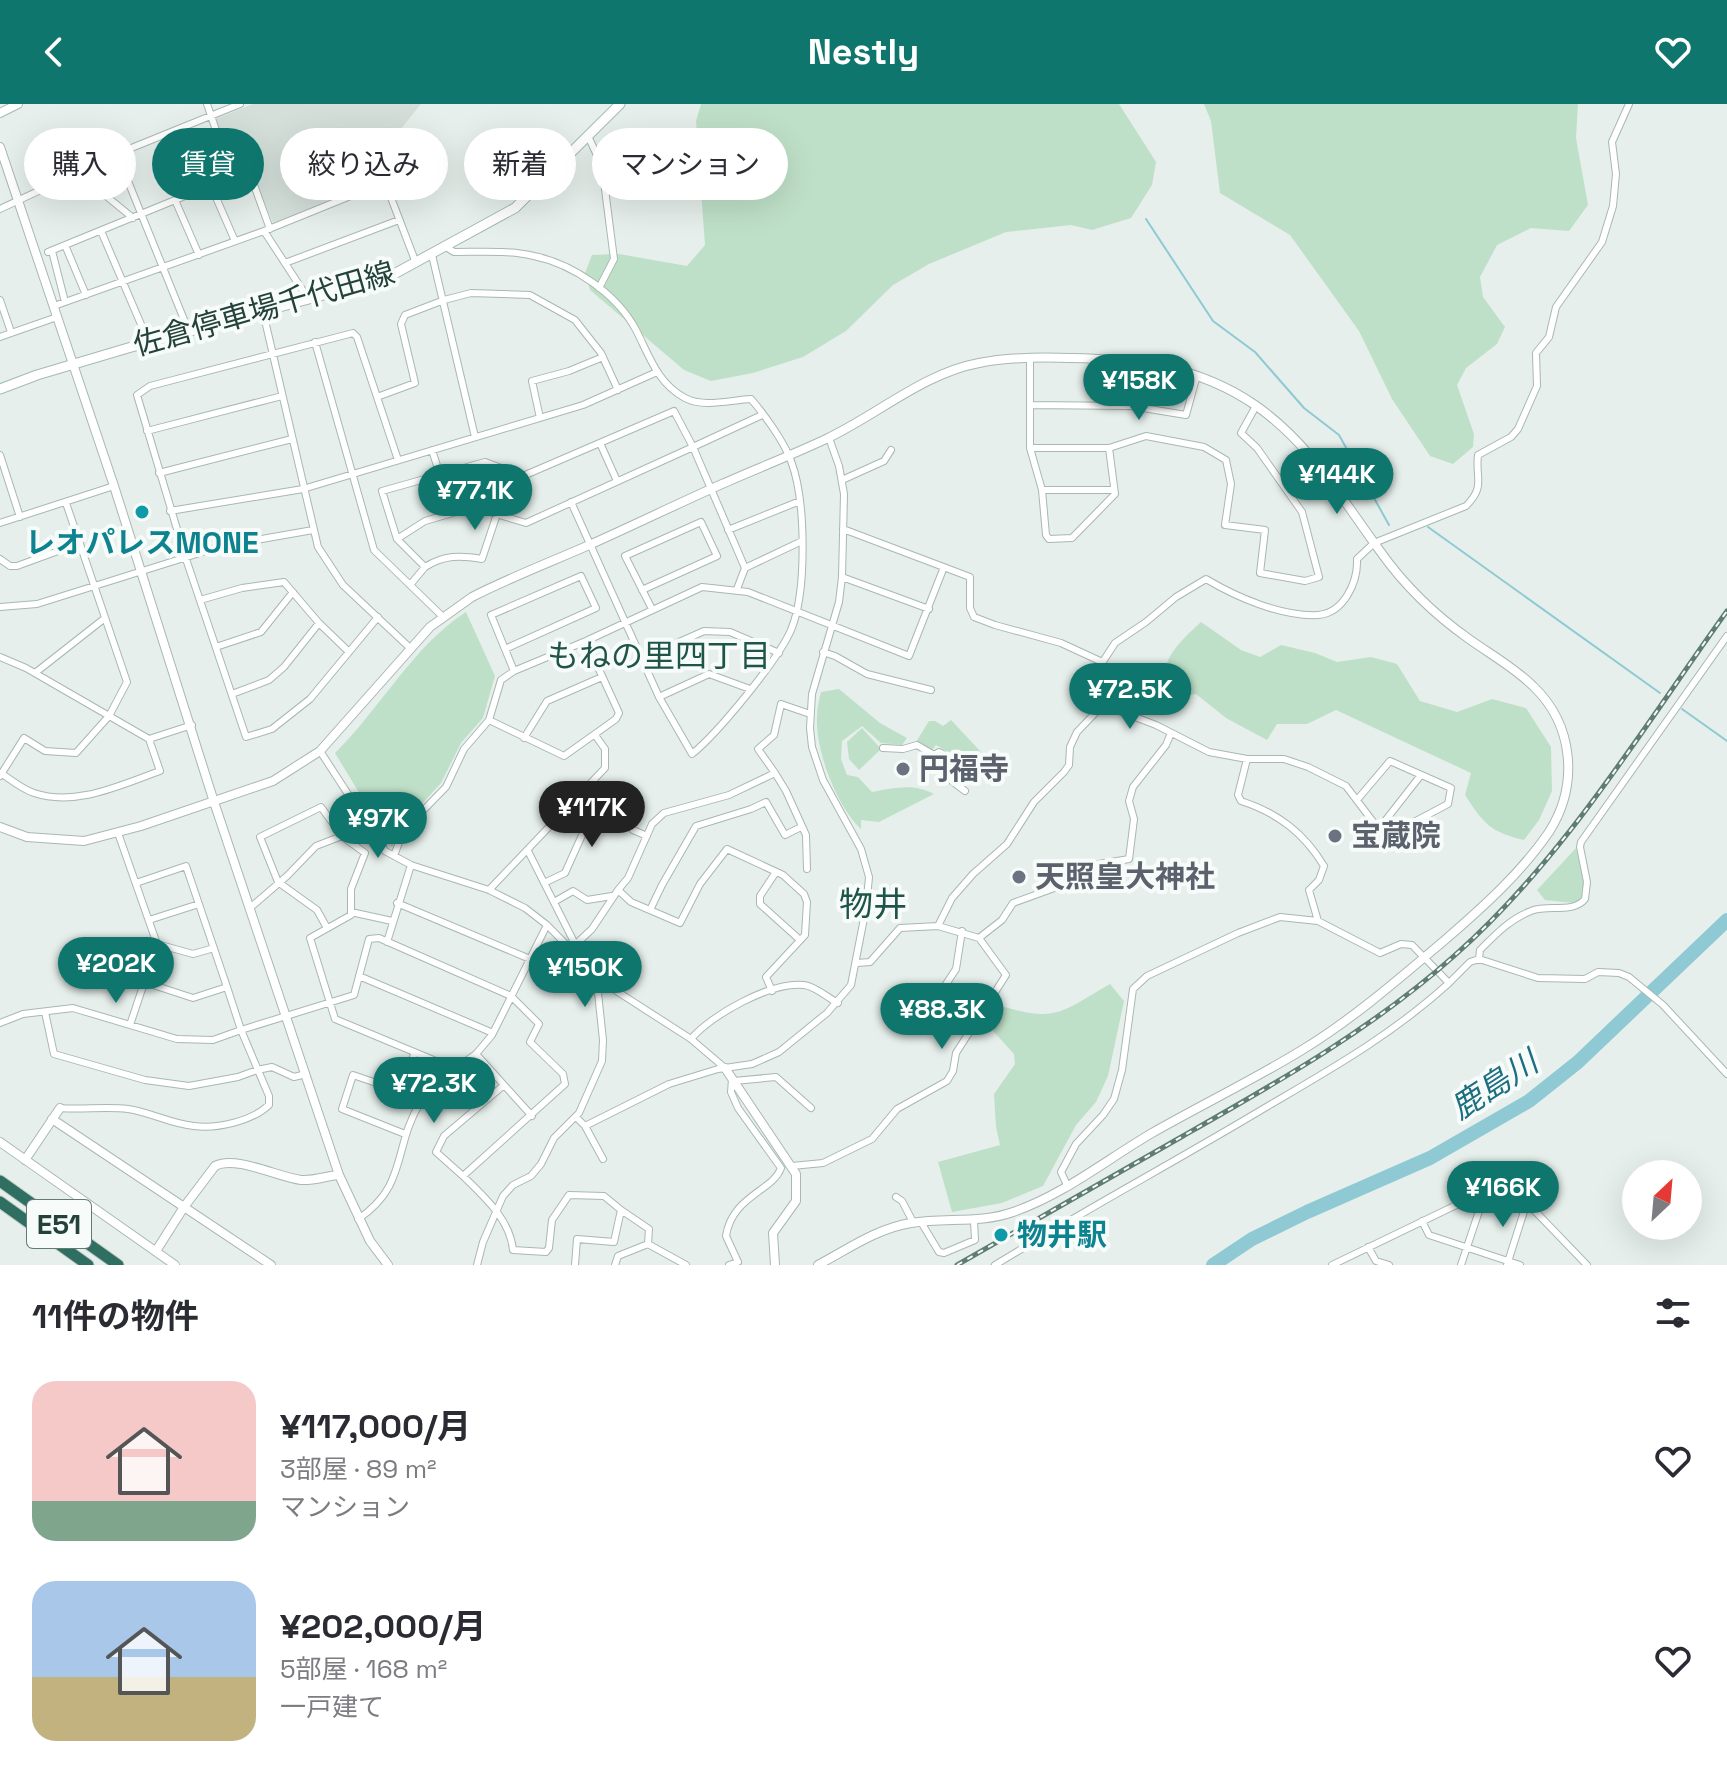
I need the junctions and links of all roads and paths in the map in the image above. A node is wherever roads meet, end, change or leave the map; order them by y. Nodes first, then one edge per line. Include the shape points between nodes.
1 (18, 104) edge
2 (207, 104) edge
3 (240, 104) edge
4 (620, 104) edge
5 (1629, 104) edge
6 (0, 113) edge
7 (211, 116) junction
8 (215, 128) edge
9 (588, 136) junction
10 (136, 146) edge
11 (0, 147) edge
12 (24, 198) edge
13 (111, 200) edge
14 (135, 200) edge
15 (175, 200) joint
16 (217, 200) edge
17 (258, 200) edge
18 (18, 201) junction
19 (0, 209) edge
20 (141, 214) junction
21 (133, 218) junction
22 (399, 220) junction
23 (267, 230) junction
24 (101, 231) junction
25 (235, 241) junction
26 (65, 245) junction
27 (446, 247) junction
28 (199, 255) junction
29 (432, 255) junction
30 (285, 263) junction
31 (416, 263) junction
32 (163, 268) junction
33 (122, 282) junction
34 (599, 288) junction
35 (86, 295) junction
36 (0, 300) edge
37 (309, 300) junction
38 (444, 300) junction
39 (65, 302) junction
40 (54, 306) junction
41 (263, 312) junction
42 (57, 317) junction
43 (11, 332) junction
44 (189, 332) junction
45 (0, 337) edge
46 (315, 342) junction
47 (149, 343) junction
48 (272, 354) junction
49 (603, 357) junction
50 (1030, 357) junction
51 (72, 364) junction
52 (657, 372) junction
53 (1197, 375) junction
54 (0, 389) edge
55 (618, 390) junction
56 (282, 396) junction
57 (377, 397) junction
58 (1030, 405) junction
59 (1256, 406) junction
60 (762, 415) junction
61 (540, 418) junction
62 (147, 431) junction
63 (475, 437) junction
64 (829, 438) junction
65 (292, 439) junction
66 (600, 443) junction
67 (693, 447) junction
68 (1030, 448) junction
69 (1109, 448) junction
70 (432, 450) junction
71 (891, 450) dead end
72 (0, 455) edge
73 (789, 455) junction
74 (398, 460) junction
75 (511, 472) junction
76 (159, 473) junction
77 (352, 474) junction
78 (440, 475) junction
79 (842, 480) junction
80 (617, 481) junction
81 (114, 486) junction
82 (303, 489) junction
83 (709, 490) junction
84 (1042, 490) junction
85 (1114, 490) junction
86 (800, 501) junction
87 (571, 502) junction
88 (66, 503) junction
89 (170, 511) junction
90 (497, 514) junction
91 (20, 517) junction
92 (0, 523) edge
93 (843, 529) junction
94 (313, 530) junction
95 (728, 530) junction
96 (397, 539) junction
97 (802, 541) junction
98 (80, 543) junction
99 (1374, 543) junction
100 (591, 544) junction
101 (185, 556) junction
102 (0, 559) edge
103 (425, 567) junction
104 (944, 567) junction
105 (745, 568) junction
106 (141, 570) junction
107 (842, 577) junction
108 (410, 585) junction
109 (94, 587) junction
110 (737, 589) junction
111 (642, 590) junction
112 (293, 592) junction
113 (200, 600) junction
114 (0, 607) edge
115 (652, 609) junction
116 (929, 609) junction
117 (796, 611) junction
118 (442, 616) junction
119 (378, 617) junction
120 (105, 618) junction
121 (319, 623) junction
122 (626, 623) junction
123 (832, 626) junction
124 (1727, 636) edge
125 (586, 641) junction
126 (216, 647) junction
127 (410, 648) junction
128 (505, 649) junction
129 (349, 652) junction
130 (823, 652) junction
131 (779, 653) junction
132 (0, 657) edge
133 (641, 659) junction
134 (1102, 663) junction
135 (514, 671) junction
136 (35, 673) junction
137 (602, 677) junction
138 (750, 689) junction
139 (931, 690) dead end
140 (232, 694) junction
141 (659, 697) junction
142 (1101, 704) junction
143 (810, 714) junction
144 (109, 716) junction
145 (489, 720) junction
146 (192, 725) junction
147 (1171, 733) junction
148 (595, 735) junction
149 (524, 738) junction
150 (149, 739) junction
151 (883, 748) dead end
152 (320, 751) junction
153 (1247, 759) junction
154 (775, 773) junction
155 (1, 775) edge
156 (1421, 775) junction
157 (965, 791) dead end
158 (1357, 800) junction
159 (214, 802) junction
160 (364, 818) junction
161 (1381, 826) junction
162 (0, 827) edge
163 (801, 827) junction
164 (118, 833) junction
165 (342, 836) junction
166 (647, 836) junction
167 (528, 851) junction
168 (394, 856) junction
169 (411, 865) junction
170 (807, 869) dead end
171 (776, 872) junction
172 (278, 882) junction
173 (136, 883) junction
174 (544, 883) junction
175 (489, 890) junction
176 (615, 893) junction
177 (554, 902) junction
178 (397, 903) junction
179 (199, 904) junction
180 (251, 907) junction
181 (650, 910) junction
182 (351, 912) junction
183 (149, 920) junction
184 (392, 921) junction
185 (1318, 921) junction
186 (547, 925) junction
187 (938, 926) junction
188 (327, 928) junction
189 (962, 931) junction
190 (979, 938) junction
191 (800, 940) junction
192 (387, 942) junction
193 (157, 944) junction
194 (572, 947) junction
195 (214, 948) junction
196 (1425, 957) junction
197 (530, 959) junction
198 (1479, 959) junction
199 (857, 963) junction
200 (359, 976) junction
201 (144, 982) junction
202 (604, 983) junction
203 (1449, 983) junction
204 (227, 987) junction
205 (772, 991) junction
206 (511, 996) junction
207 (838, 1003) junction
208 (331, 1004) junction
209 (933, 1004) dead end
210 (45, 1012) junction
211 (287, 1017) junction
212 (0, 1023) edge
213 (130, 1025) junction
214 (241, 1030) junction
215 (493, 1033) junction
216 (691, 1039) junction
217 (415, 1053) junction
218 (476, 1054) junction
219 (725, 1068) junction
220 (455, 1069) junction
221 (257, 1070) junction
222 (307, 1073) junction
223 (1727, 1074) edge
224 (733, 1080) junction
225 (504, 1085) junction
226 (60, 1108) joint
227 (811, 1108) dead end
228 (532, 1116) junction
229 (576, 1117) junction
230 (52, 1119) junction
231 (585, 1126) junction
232 (405, 1134) junction
233 (0, 1142) edge
234 (861, 1144) junction
235 (856, 1155) dead end
236 (603, 1159) dead end
237 (25, 1160) junction
238 (792, 1166) junction
239 (339, 1175) junction
240 (463, 1176) junction
241 (0, 1181) edge
242 (1067, 1185) junction
243 (896, 1197) dead end
244 (1472, 1197) junction
245 (0, 1202) edge
246 (1527, 1202) junction
247 (184, 1207) junction
248 (496, 1210) junction
249 (621, 1210) junction
250 (358, 1219) junction
251 (974, 1220) junction
252 (1422, 1221) junction
253 (917, 1222) junction
254 (648, 1244) junction
255 (1368, 1247) junction
256 (1467, 1247) junction
257 (156, 1251) junction
258 (1508, 1263) edge
259 (88, 1265) edge
260 (118, 1265) edge
261 (175, 1265) edge
262 (271, 1265) edge
263 (388, 1265) edge
264 (477, 1265) edge
265 (575, 1265) edge
266 (615, 1265) edge
267 (686, 1265) edge
268 (729, 1265) edge
269 (775, 1265) edge
270 (818, 1265) edge
271 (995, 1265) edge
272 (1332, 1265) edge
273 (1389, 1265) edge
274 (1461, 1265) edge
275 (1520, 1265) edge
276 (1587, 1265) edge

1 - 6 street
2 - 7 street
3 - 7 street
4 - 9 main road, 佐倉停車場千代田線
5 - 99 street via 1611,147 1616,174 1602,242 1556,307 1549,337 1536,353 1537,386 1518,429 1478,455 1479,487 1466,506
7 - 8 street
7 - 10 street
9 - 27 main road, 佐倉停車場千代田線 via 515,208
9 - 34 street via 602,166 614,259
11 - 18 street
12 - 18 street
13 - 21 street
14 - 20 street
15 - 20 street
15 - 28 street
16 - 25 street
17 - 23 street
18 - 19 street
18 - 40 street
20 - 21 street
20 - 32 street
21 - 24 street
22 - 23 street via 385,182
22 - 30 street
22 - 31 street
23 - 25 street
23 - 30 street
24 - 26 street
24 - 33 street
25 - 28 street
26 - 35 street
26 - 39 street via 50,251
27 - 29 main road, 佐倉停車場千代田線
27 - 34 street via 454,252 535,256
28 - 32 street
29 - 31 main road, 佐倉停車場千代田線
29 - 38 street
30 - 37 street
31 - 37 main road, 佐倉停車場千代田線
32 - 33 street
32 - 44 street
33 - 35 street
33 - 47 street
34 - 52 street via 633,325
35 - 39 street
36 - 43 street
37 - 41 main road, 佐倉停車場千代田線
38 - 49 street via 471,293 530,295 575,320
38 - 57 street via 403,317 415,383
38 - 63 street
39 - 40 street
40 - 42 street
41 - 44 main road, 佐倉停車場千代田線
41 - 48 street
42 - 43 street
42 - 51 street
43 - 45 street
44 - 47 main road, 佐倉停車場千代田線
46 - 48 street
46 - 57 street via 355,335
46 - 77 street
47 - 51 main road, 佐倉停車場千代田線
48 - 56 street
48 - 62 street via 150,386 137,395
49 - 55 street
49 - 61 street via 532,381
50 - 53 street via 1122,358
50 - 58 street
50 - 64 street via 949,371
51 - 54 main road, 佐倉停車場千代田線
51 - 81 street
52 - 55 street
52 - 60 street via 688,399 751,399
53 - 58 street via 1186,415 1131,406
53 - 59 street
55 - 61 street
56 - 62 street
56 - 65 street
57 - 74 street
58 - 68 street
59 - 69 street via 1241,433 1302,512 1319,577 1305,581 1260,573 1265,530 1225,525 1231,484 1226,460 1219,454 1146,436
59 - 99 street via 1308,452
60 - 67 street
60 - 73 street
61 - 63 street
62 - 76 street
63 - 70 street
64 - 73 street
64 - 79 street
65 - 76 street
65 - 82 street
66 - 67 street via 674,411
66 - 75 street via 523,476
66 - 80 street
67 - 80 street
67 - 83 street
68 - 69 street
68 - 84 street
69 - 85 street
70 - 74 street
70 - 78 street
71 - 79 street via 884,461
72 - 91 street
73 - 83 street
73 - 86 street
74 - 77 street
75 - 78 street via 485,462
75 - 90 street
76 - 89 street
77 - 82 street
77 - 108 street via 374,550
78 - 96 street via 382,491
79 - 93 street
80 - 87 street
81 - 88 street
81 - 106 street
82 - 89 street
82 - 94 street
83 - 95 street
83 - 100 street
84 - 85 street
84 - 85 street via 1049,539 1072,538
86 - 95 street
86 - 97 street
87 - 90 street via 526,523
87 - 100 street
88 - 91 street
88 - 98 street
89 - 101 street
90 - 96 street via 473,507 425,521
90 - 103 street via 482,559 458,554
91 - 92 street
93 - 104 street
93 - 107 street
94 - 101 street
94 - 119 street via 332,572
95 - 105 street
96 - 103 street
97 - 105 street
97 - 117 street
98 - 102 street via 17,566
98 - 109 street
99 - 134 street via 1357,559 1358,573 1346,598 1330,611 1320,615 1272,608 1206,579 1115,643
99 - 196 street via 1417,596 1532,685 1558,719 1567,745 1566,796 1548,832 1485,906
100 - 118 street via 490,588
100 - 122 street
101 - 106 street
101 - 113 street
103 - 108 street
104 - 116 street
104 - 134 street via 970,577 970,608 979,620 1061,643
105 - 110 street
106 - 109 street
106 - 146 street
107 - 116 street
107 - 123 street
108 - 118 street
109 - 114 street via 27,606
109 - 120 street
110 - 115 street via 702,587
110 - 117 street
111 - 111 street via 625,556 701,522 717,556
111 - 115 street
112 - 113 street via 281,581
112 - 121 street
112 - 126 street via 261,632
113 - 126 street
115 - 122 street
116 - 123 street via 909,656
117 - 123 street
117 - 131 street
118 - 127 street
119 - 127 street
119 - 129 street
120 - 136 street
120 - 144 street via 127,682
121 - 129 street
121 - 140 street via 269,680
122 - 125 street
122 - 133 street
123 - 130 street
124 - 198 street via 1581,842 1585,899 1576,906 1522,915 1498,931 1480,950
125 - 135 street
125 - 137 street
126 - 140 street
127 - 152 street
128 - 128 street via 491,615 581,576 596,608
128 - 135 street
129 - 140 street via 310,699 269,730 246,737
130 - 139 street via 867,674
130 - 143 street
131 - 133 street via 730,632 704,631
131 - 138 street
132 - 136 street
133 - 141 street
134 - 142 street via 1108,683
135 - 145 street via 501,680
136 - 144 street
137 - 148 street via 619,716
137 - 149 street via 547,701
138 - 141 street via 709,674
138 - 141 street via 692,754
142 - 147 street
142 - 187 street via 1077,732 1064,772 1034,802 1007,844 952,898
143 - 154 street via 781,704 774,735 758,749
143 - 199 street via 819,771 861,849 869,877
144 - 150 street
144 - 155 street via 76,753 45,751 24,738
145 - 149 street
145 - 168 street via 464,749 446,787 403,831
146 - 150 street
146 - 159 street
147 - 153 street via 1209,752
147 - 190 street via 1133,787 1129,859 1075,868 1057,887 1013,903
148 - 149 street via 564,756
148 - 167 street via 605,749 606,766
150 - 155 street via 160,771 83,797 31,792
151 - 157 street via 917,745 934,755 947,755 952,781
152 - 159 street via 273,781
152 - 160 street
153 - 158 street via 1294,762 1346,786
153 - 185 street via 1241,801 1269,811 1298,833 1324,866 1309,890
154 - 163 street
154 - 166 street via 729,795 664,813
156 - 158 street via 1390,761
156 - 161 street
156 - 161 street via 1451,788 1448,804 1397,831
158 - 161 street
159 - 164 street
159 - 180 street
160 - 165 street
160 - 168 street
162 - 164 street via 51,840 84,841
163 - 170 street
163 - 181 street via 785,835 766,802 696,826
164 - 173 street
165 - 172 street via 316,846
165 - 172 street via 321,807 260,837
165 - 182 street via 365,853 351,889
166 - 174 street via 633,830 613,806 583,833 565,873
166 - 176 street
167 - 174 street
167 - 175 street
168 - 169 street
169 - 175 street
169 - 178 street
171 - 181 street via 727,849 700,884 680,923
171 - 191 street via 807,902 806,931
171 - 191 street via 760,904
172 - 180 street
172 - 188 street via 317,910
173 - 179 street via 186,866
173 - 183 street
174 - 177 street
175 - 186 street
176 - 177 street via 587,900 573,891
176 - 181 street
176 - 194 street via 592,929
177 - 194 street
178 - 184 street
178 - 197 street
179 - 183 street
179 - 195 street
180 - 211 street
182 - 184 street
182 - 188 street
183 - 193 street
184 - 192 street
185 - 196 street via 1380,953 1407,943
185 - 242 street via 1280,917 1147,976 1133,989 1114,1099 1076,1144 1061,1172
186 - 194 street
186 - 197 street
187 - 189 street
187 - 199 street via 900,928 870,962
188 - 208 street via 310,938
189 - 190 street
189 - 209 street via 956,969
190 - 234 street via 1006,975 956,1053 953,1071 947,1081 897,1109 872,1139
191 - 205 street via 766,977
192 - 200 street via 369,939
192 - 206 street
193 - 195 street via 193,954
193 - 201 street
194 - 202 street
195 - 204 street
196 - 203 street
196 - 242 street via 1305,1048
197 - 206 street
198 - 203 street
198 - 223 street via 1538,978 1585,979 1598,972 1629,977 1663,1005
199 - 207 street via 851,985
200 - 208 street via 354,995
200 - 215 street
201 - 204 street via 193,998
201 - 213 street
202 - 216 street
202 - 229 street via 598,993 602,1061
203 - 271 street via 1375,1043
204 - 214 street
205 - 207 street via 805,985
205 - 216 street via 709,1020
206 - 215 street
206 - 228 street via 539,1024 530,1042 563,1074 565,1084
207 - 219 street via 779,1052
208 - 211 street
208 - 217 street via 335,1019
210 - 212 street
210 - 213 street via 73,1008
210 - 221 street via 54,1054 145,1080 189,1086
211 - 214 street
211 - 222 street
213 - 214 street via 177,1039 213,1040
214 - 221 street
215 - 218 street
216 - 219 street
217 - 220 street
217 - 232 street via 397,1090 353,1075 342,1109
218 - 220 street
218 - 225 street
219 - 224 street
219 - 231 street via 669,1084
220 - 232 street via 422,1100
221 - 222 street via 272,1067 294,1077
221 - 226 street via 269,1105 247,1119 195,1127 126,1108
222 - 239 street
224 - 227 street via 776,1077
224 - 238 street
224 - 268 street via 731,1092 738,1108 781,1168 732,1216 726,1236 738,1262
225 - 228 street
225 - 240 street via 444,1136 436,1152
226 - 230 street
228 - 240 street
229 - 231 street
229 - 248 street via 554,1138 531,1176 513,1185
230 - 237 street
230 - 247 street
231 - 236 street
232 - 250 street via 397,1174 375,1208
233 - 237 street
234 - 235 street
234 - 238 street via 823,1163
237 - 257 street
238 - 269 street via 798,1183 796,1201 773,1233
239 - 247 street via 303,1180 220,1163
239 - 250 street
240 - 248 street
241 - 260 highway, E51
242 - 251 street via 1010,1213
243 - 253 street
244 - 246 street via 1506,1181
244 - 252 street
244 - 256 street via 1479,1211
245 - 259 highway, E51
246 - 258 street
246 - 276 street
247 - 257 street
247 - 262 street
248 - 249 street via 512,1236 513,1250 546,1252 552,1220 569,1195 604,1196
248 - 264 street
249 - 254 street via 649,1229
249 - 265 street via 614,1242 577,1239
250 - 263 street
251 - 253 street
251 - 253 street via 975,1240 944,1253
252 - 255 street
252 - 256 street via 1429,1235
253 - 270 street via 890,1228
254 - 266 street via 618,1256
254 - 267 street
255 - 272 street
255 - 273 street via 1376,1261
256 - 258 street
256 - 274 street
257 - 261 street
258 - 275 street

